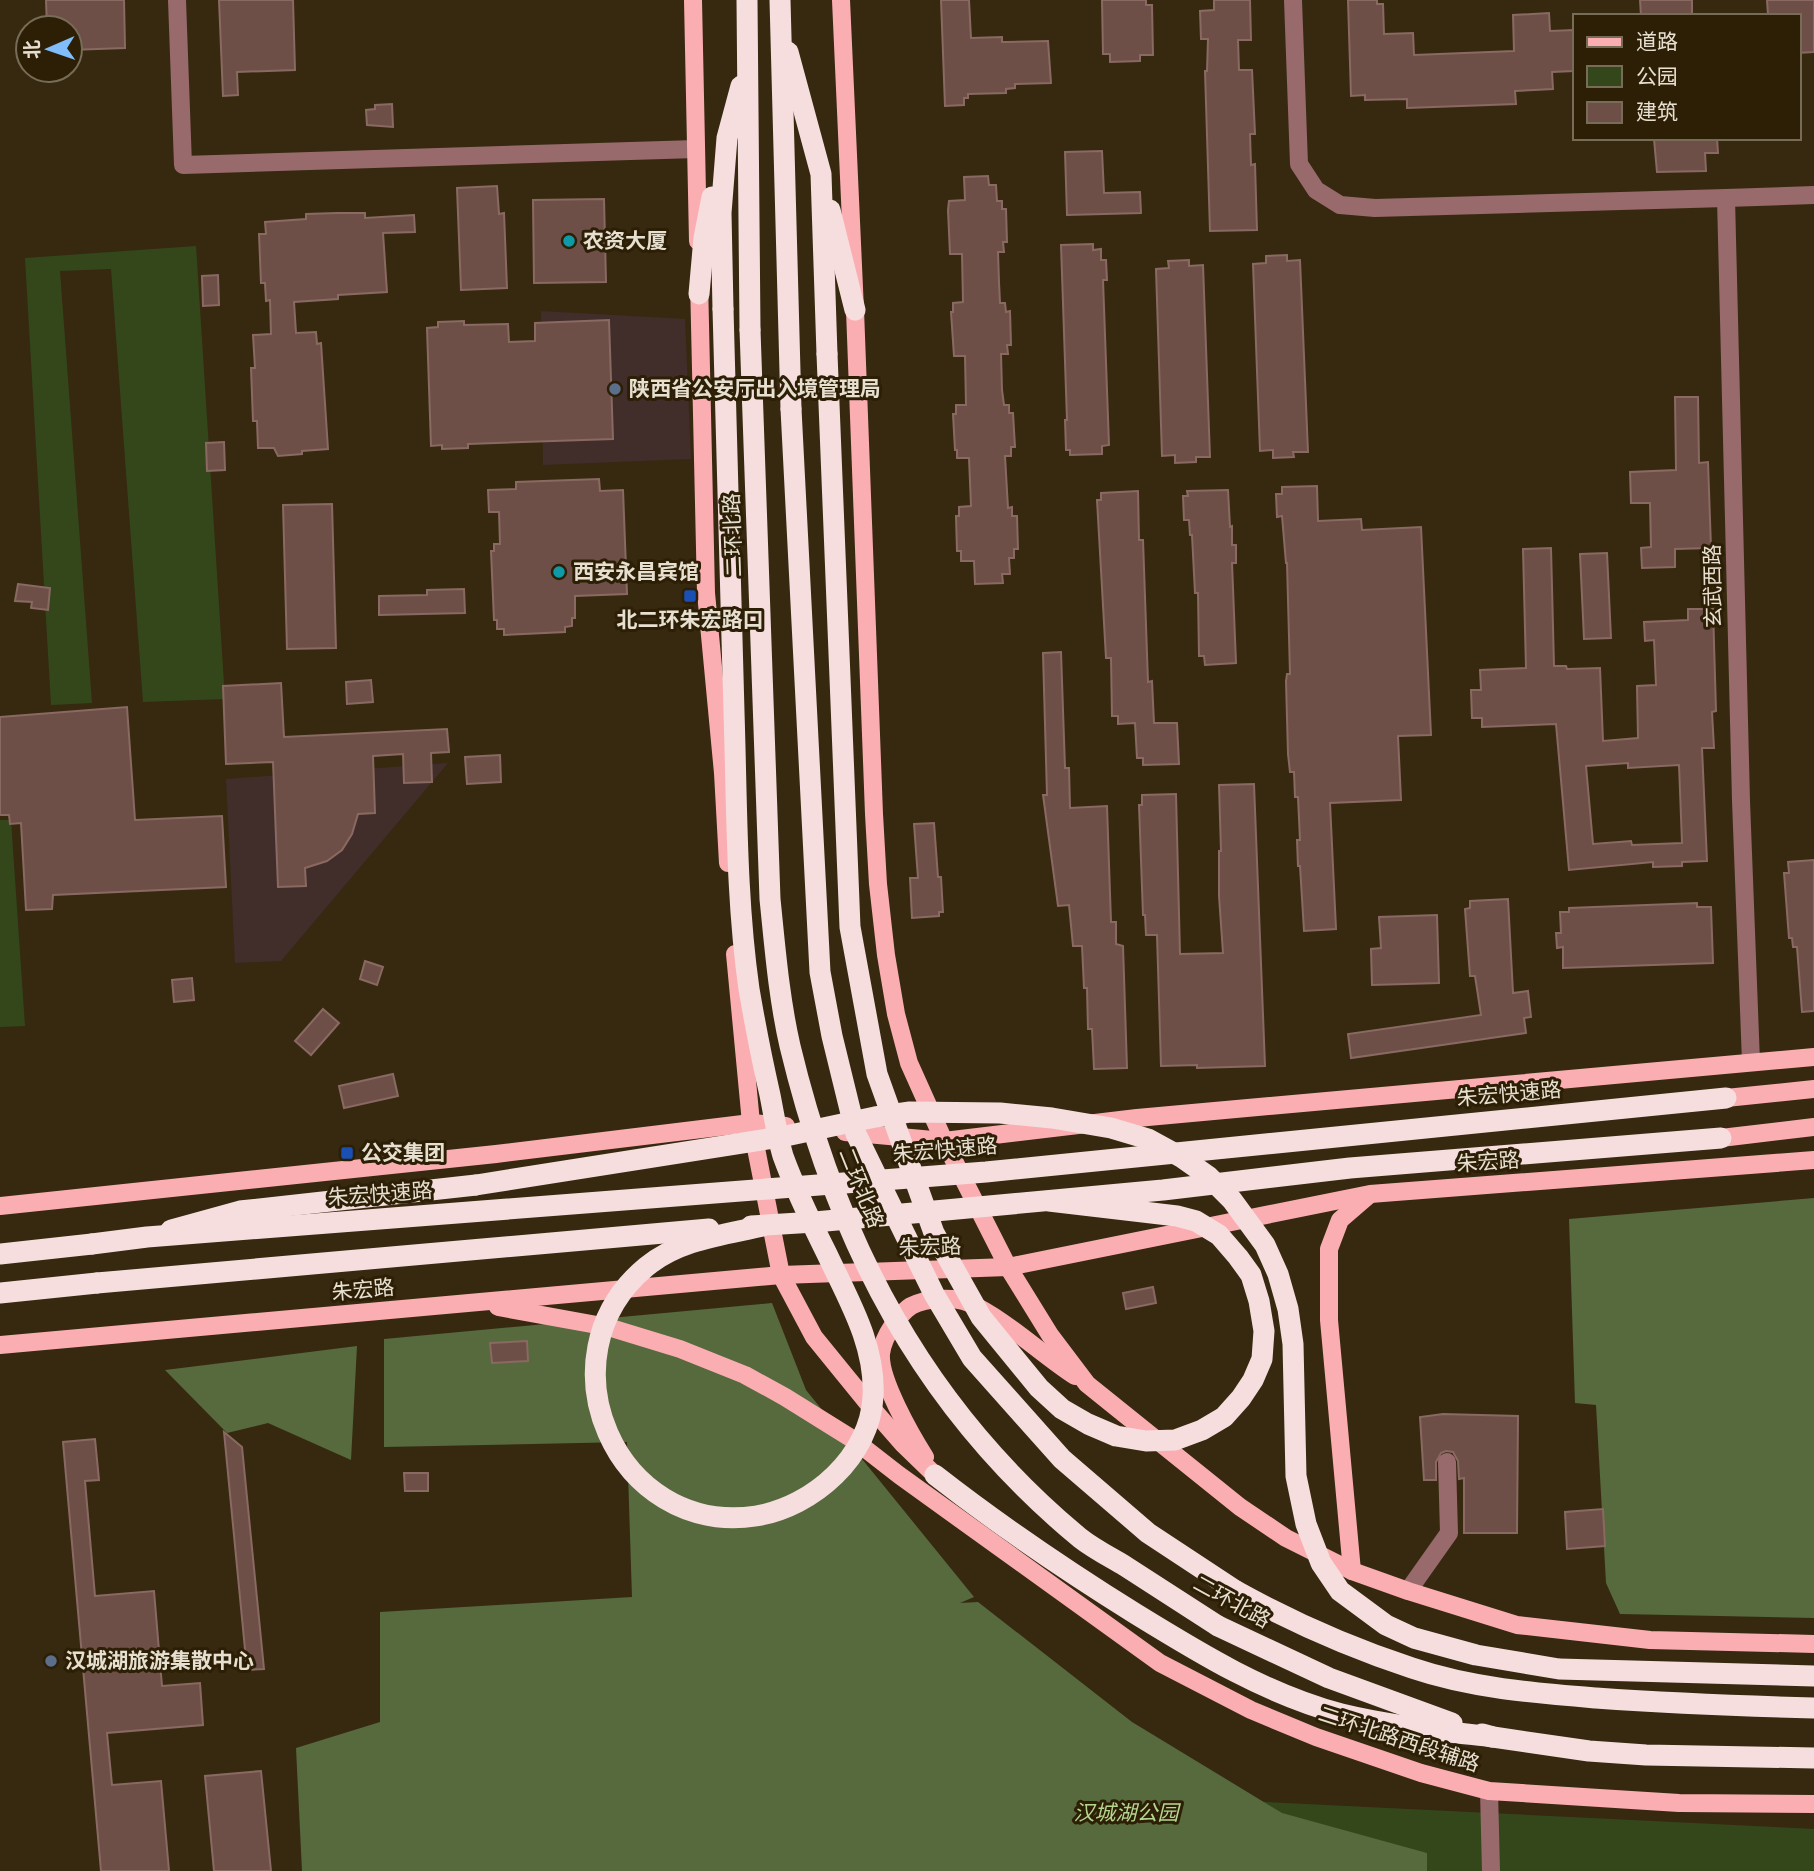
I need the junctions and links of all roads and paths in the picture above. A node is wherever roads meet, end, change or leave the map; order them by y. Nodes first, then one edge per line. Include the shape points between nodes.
1 (177, 0) edge
2 (693, 0) edge
3 (780, 0) edge
4 (841, 0) edge
5 (1293, 0) edge
6 (747, 1) edge
7 (780, 22) junction
8 (748, 57) junction
9 (727, 138) junction
10 (696, 149) junction
11 (821, 174) junction
12 (1814, 194) edge
13 (1726, 198) junction
14 (699, 294) junction
15 (855, 310) junction
16 (1814, 1057) edge
17 (1751, 1062) junction
18 (1814, 1089) edge
19 (1726, 1098) joint
20 (751, 1123) junction
21 (1814, 1127) edge
22 (1721, 1138) joint
23 (944, 1141) junction
24 (1814, 1160) edge
25 (1370, 1194) junction
26 (1049, 1200) junction
27 (0, 1206) edge
28 (763, 1226) junction
29 (147, 1237) junction
30 (0, 1254) edge
31 (1008, 1267) junction
32 (780, 1275) junction
33 (0, 1293) edge
34 (470, 1303) junction
35 (0, 1345) edge
36 (1087, 1384) junction
37 (1447, 1462) dead end
38 (935, 1475) junction
39 (972, 1529) junction
40 (1036, 1548) junction
41 (1352, 1571) junction
42 (1408, 1591) junction
43 (1814, 1644) edge
44 (1814, 1676) edge
45 (1814, 1708) edge
46 (1493, 1738) junction
47 (1814, 1758) edge
48 (1489, 1791) junction
49 (1814, 1804) edge
50 (1491, 1871) edge

1 - 10 street via 183,165
2 - 10 main road
3 - 7 highway, 二环北路
4 - 15 main road
5 - 13 street via 1299,164 1316,190 1340,205 1375,208
6 - 8 highway, 二环北路
7 - 11 highway
7 - 45 highway, 二环北路, bridge via 791,409 820,972 856,1134 934,1294 972,1358 1062,1459 1148,1533 1236,1591 1325,1635 1413,1669 1538,1693
8 - 9 highway
8 - 46 highway, 二环北路, bridge via 750,330 770,899 790,1044 815,1140 848,1226 889,1312 977,1439 1082,1539 1218,1626 1329,1678
9 - 14 highway via 709,210
9 - 28 highway, bridge via 721,214 723,309 737,808 749,988 782,1151 854,1309 870,1356 873,1400 848,1461 815,1491 796,1503 755,1516 706,1514 661,1496 624,1463 601,1420 594,1371 597,1346 615,1301 648,1265 690,1243
10 - 14 main road
11 - 15 highway
11 - 26 highway, bridge via 850,927 877,1074 934,1233 981,1317 1039,1388 1088,1424 1116,1436 1146,1441 1175,1440 1224,1417 1247,1389 1262,1359 1259,1301 1251,1275 1238,1257 1219,1235 1196,1221
12 - 13 street
13 - 17 street, 玄武西路
14 - 20 main road via 706,593
15 - 23 main road via 878,884 896,1014 909,1063
16 - 17 main road
17 - 23 main road via 1137,1118
18 - 19 main road
19 - 29 highway, 朱宏快速路, bridge via 986,1171
20 - 23 main road
20 - 27 main road
20 - 32 main road
21 - 22 main road
22 - 26 highway, bridge via 1350,1168
23 - 31 main road
24 - 25 main road, 朱宏路
25 - 31 main road, 朱宏路
25 - 41 main road via 1340,1220 1329,1249 1329,1320
26 - 28 highway, bridge
28 - 33 highway, bridge
29 - 30 highway, 朱宏快速路, bridge
29 - 44 highway, bridge via 240,1211 476,1185 911,1112 1000,1113 1111,1128 1148,1139 1208,1176 1265,1245 1288,1309 1296,1476 1306,1524 1321,1563 1347,1597 1386,1625 1414,1638 1476,1655 1559,1669
31 - 32 main road, 朱宏路
31 - 36 main road
32 - 34 main road, 朱宏路
32 - 38 main road via 814,1337 903,1444
34 - 35 main road, 朱宏路
34 - 39 main road, 二环北路西段辅路 via 608,1327 745,1375 854,1440
36 - 38 main road via 967,1302 947,1299 914,1304 902,1312 886,1335 880,1355 893,1397
36 - 41 main road via 1240,1507 1286,1538
37 - 42 street via 1449,1534
38 - 39 main road
38 - 40 highway
39 - 40 main road
39 - 48 main road, 二环北路西段辅路 via 1120,1636 1204,1688 1316,1737
40 - 46 highway via 1202,1655 1257,1684 1340,1713
41 - 42 main road
42 - 43 main road via 1517,1625 1650,1640
46 - 47 highway, 二环北路 via 1646,1755
48 - 49 main road, 二环北路西段辅路 via 1679,1803
48 - 50 street

